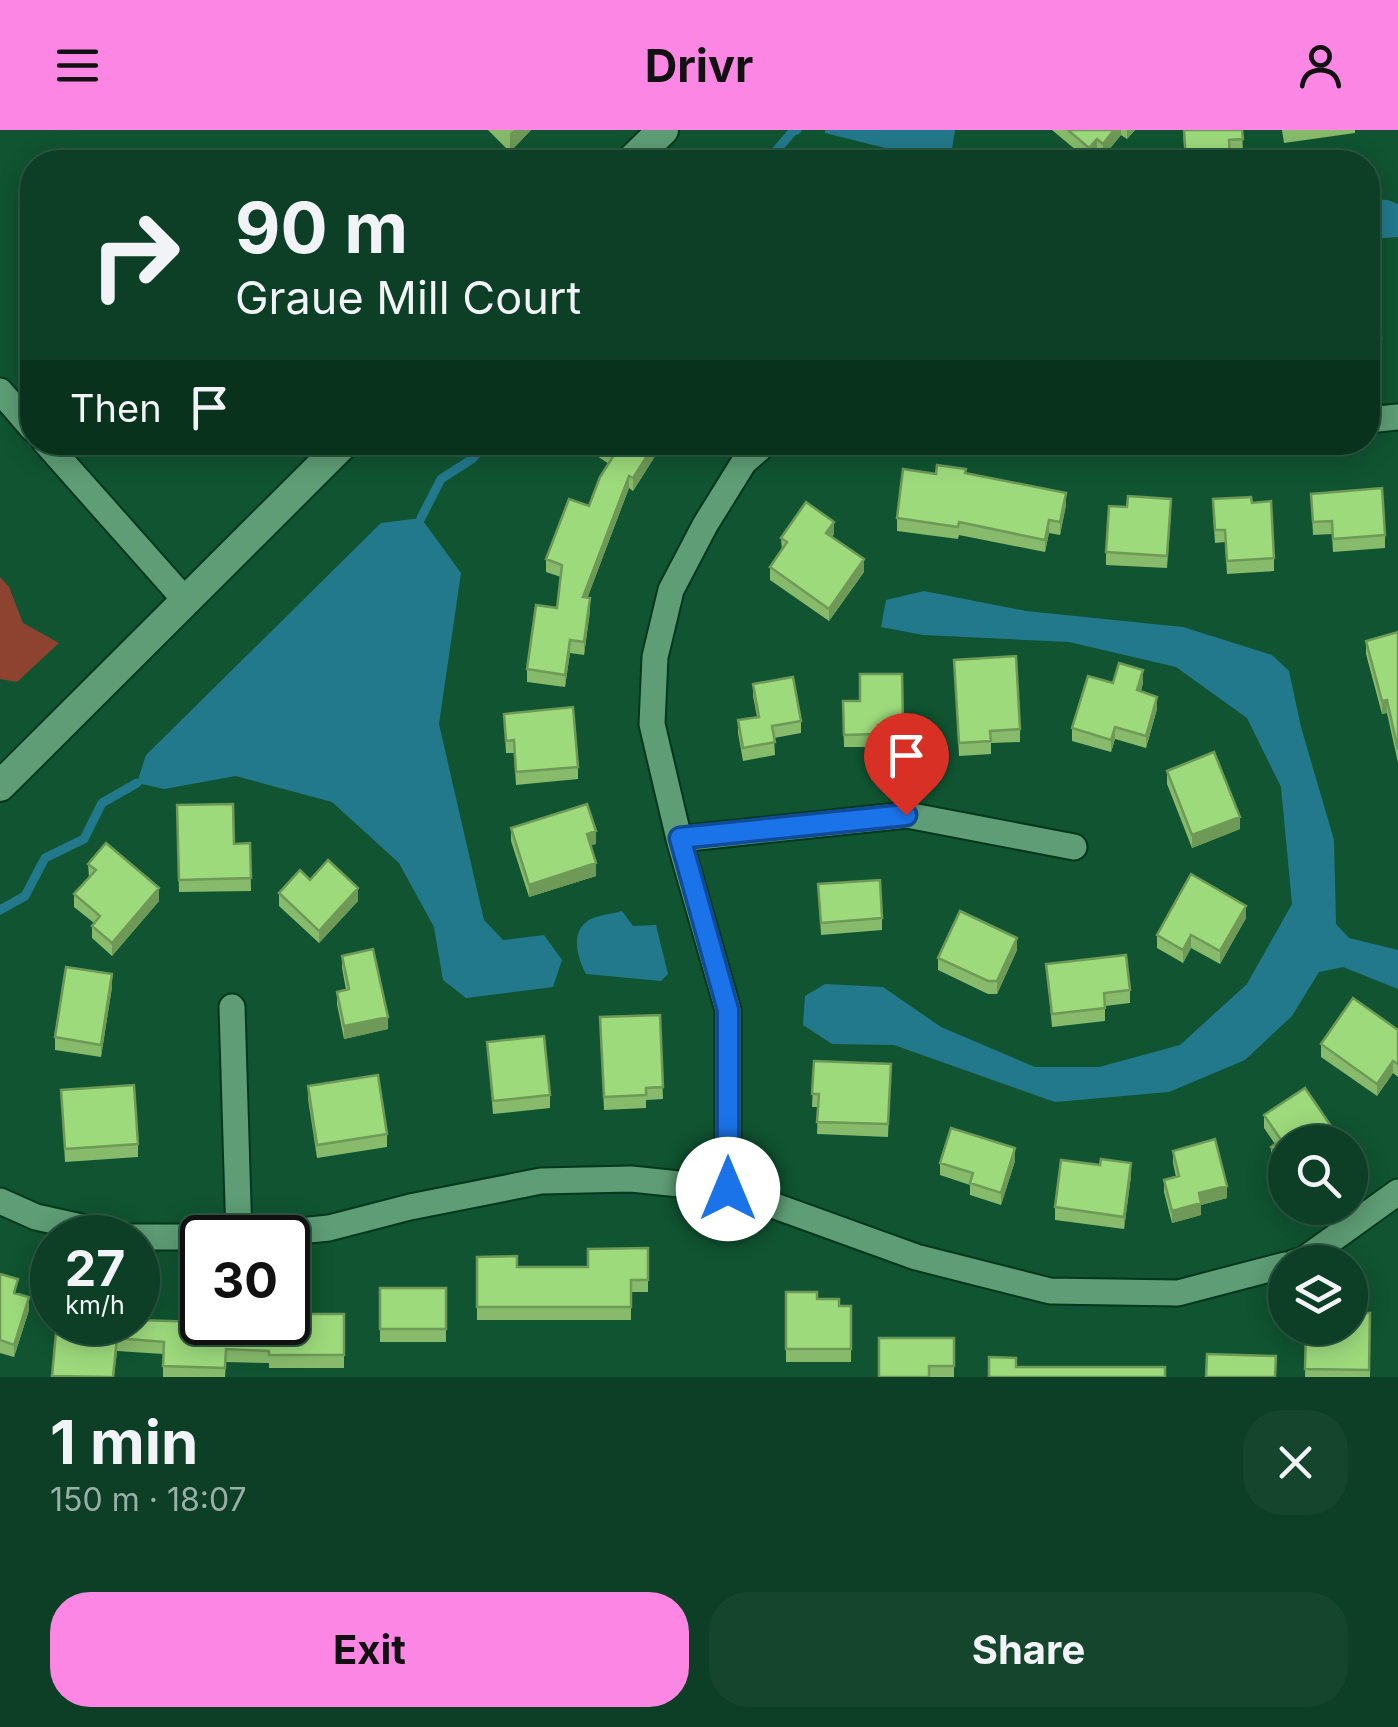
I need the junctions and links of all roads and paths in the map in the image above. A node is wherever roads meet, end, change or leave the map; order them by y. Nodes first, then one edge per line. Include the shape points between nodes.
1 (663, 130) edge
2 (642, 150) edge
3 (0, 392) edge
4 (20, 414) edge
5 (57, 455) edge
6 (332, 455) edge
7 (752, 455) edge
8 (186, 601) junction
9 (0, 786) edge
10 (680, 838) junction
11 (1074, 847) dead end
12 (232, 1007) dead end
13 (728, 1189) junction
14 (1398, 1192) edge
15 (0, 1201) edge
16 (237, 1215) edge
17 (310, 1230) edge
18 (180, 1237) edge
19 (1323, 1245) edge
20 (1268, 1270) edge

1 - 2 street
3 - 4 street
5 - 8 street
6 - 8 street
7 - 10 street via 704,525 671,590 655,657 652,724
8 - 9 street
10 - 11 street via 906,815
10 - 13 street via 728,1010
12 - 16 street
13 - 17 street via 630,1179 541,1180
13 - 20 street via 916,1258 1050,1291 1178,1294
14 - 19 street
15 - 18 street via 36,1217 126,1237

